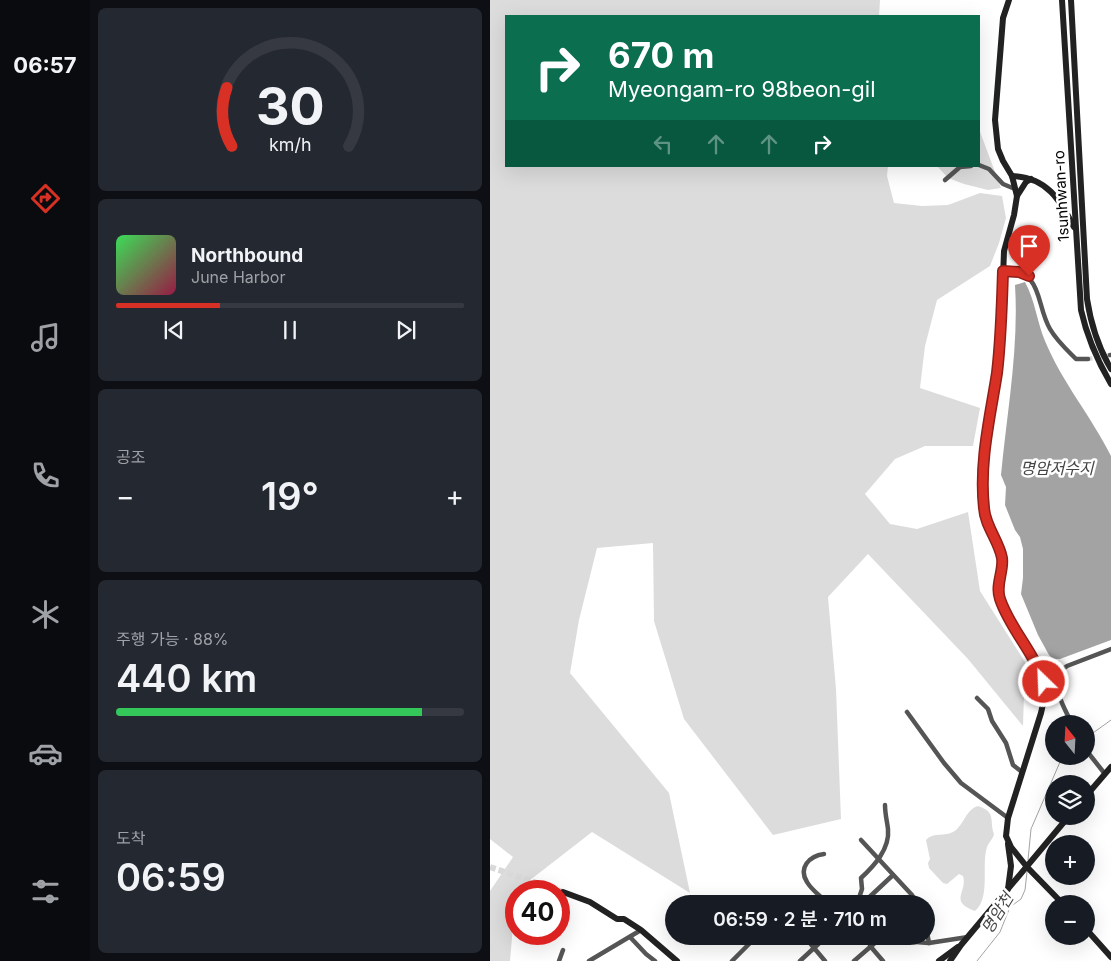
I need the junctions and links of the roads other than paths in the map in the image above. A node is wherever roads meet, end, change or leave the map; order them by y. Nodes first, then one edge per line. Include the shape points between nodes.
1 (1009, 0) edge
2 (1062, 0) edge
3 (1073, 0) edge
4 (980, 165) edge
5 (960, 167) edge
6 (1012, 176) junction
7 (1031, 179) junction
8 (945, 180) dead end
9 (1016, 192) junction
10 (1076, 229) junction
11 (1003, 271) junction
12 (1088, 359) tunnel mouth
13 (1111, 369) edge
14 (1111, 384) edge
15 (1111, 649) edge
16 (1041, 672) junction
17 (1059, 672) junction
18 (977, 698) dead end
19 (906, 712) dead end
20 (1068, 715) edge
21 (1095, 758) edge
22 (1109, 770) edge
23 (1022, 772) junction
24 (1095, 786) edge
25 (885, 805) dead end
26 (1008, 818) junction
27 (1062, 825) edge
28 (861, 840) dead end
29 (1008, 842) junction
30 (824, 854) dead end
31 (878, 859) junction
32 (1027, 867) junction
33 (893, 875) junction
34 (1008, 889) junction
35 (570, 895) edge
36 (819, 895) edge
37 (860, 895) edge
38 (872, 895) edge
39 (912, 895) edge
40 (1053, 895) edge
41 (641, 930) junction
42 (630, 937) junction
43 (968, 937) junction
44 (1095, 939) edge
45 (935, 942) edge
46 (748, 945) edge
47 (812, 945) edge
48 (817, 945) edge
49 (961, 945) junction
50 (871, 947) joint
51 (814, 948) junction
52 (563, 950) dead end
53 (1111, 957) edge
54 (560, 961) edge
55 (589, 961) edge
56 (655, 961) edge
57 (677, 961) edge
58 (732, 961) edge
59 (800, 961) edge
60 (825, 961) edge
61 (854, 961) edge
62 (883, 961) edge
63 (938, 961) edge
64 (950, 961) edge

1 - 6 street via 1003,18 995,120 998,149
2 - 10 street, 1sunhwan-ro
3 - 13 street, 1sunhwan-ro via 1087,299 1099,346
4 - 9 street via 990,169 1003,184
5 - 8 street
6 - 7 street
6 - 9 street
7 - 9 street
7 - 10 street via 1048,187 1062,203
9 - 11 street
10 - 14 street, 1sunhwan-ro via 1085,328
11 - 12 street via 1029,276 1049,327 1058,341 1076,359
11 - 16 street via 1001,332 984,451 984,512 1002,560 999,597
15 - 17 street
16 - 17 street
16 - 23 street via 1045,695
17 - 20 street via 1058,694
18 - 23 street via 988,709 1006,743 1013,766
19 - 26 street via 961,784
21 - 22 street
22 - 24 street
23 - 26 street
25 - 31 street via 888,830 886,845
26 - 29 street
27 - 32 street
28 - 31 street
29 - 32 street
29 - 34 street via 1011,866
30 - 36 street via 812,856 804,873
31 - 33 street
31 - 37 street via 860,878
32 - 34 street
32 - 40 street
33 - 38 street
33 - 39 street
34 - 43 street
35 - 41 street
41 - 42 street
41 - 57 street
42 - 55 street
42 - 56 street
43 - 45 street
43 - 49 street
44 - 53 street
46 - 58 street
47 - 51 street
48 - 51 street
49 - 63 street
49 - 64 street
50 - 61 street
50 - 62 street
51 - 59 street
51 - 60 street
52 - 54 street

